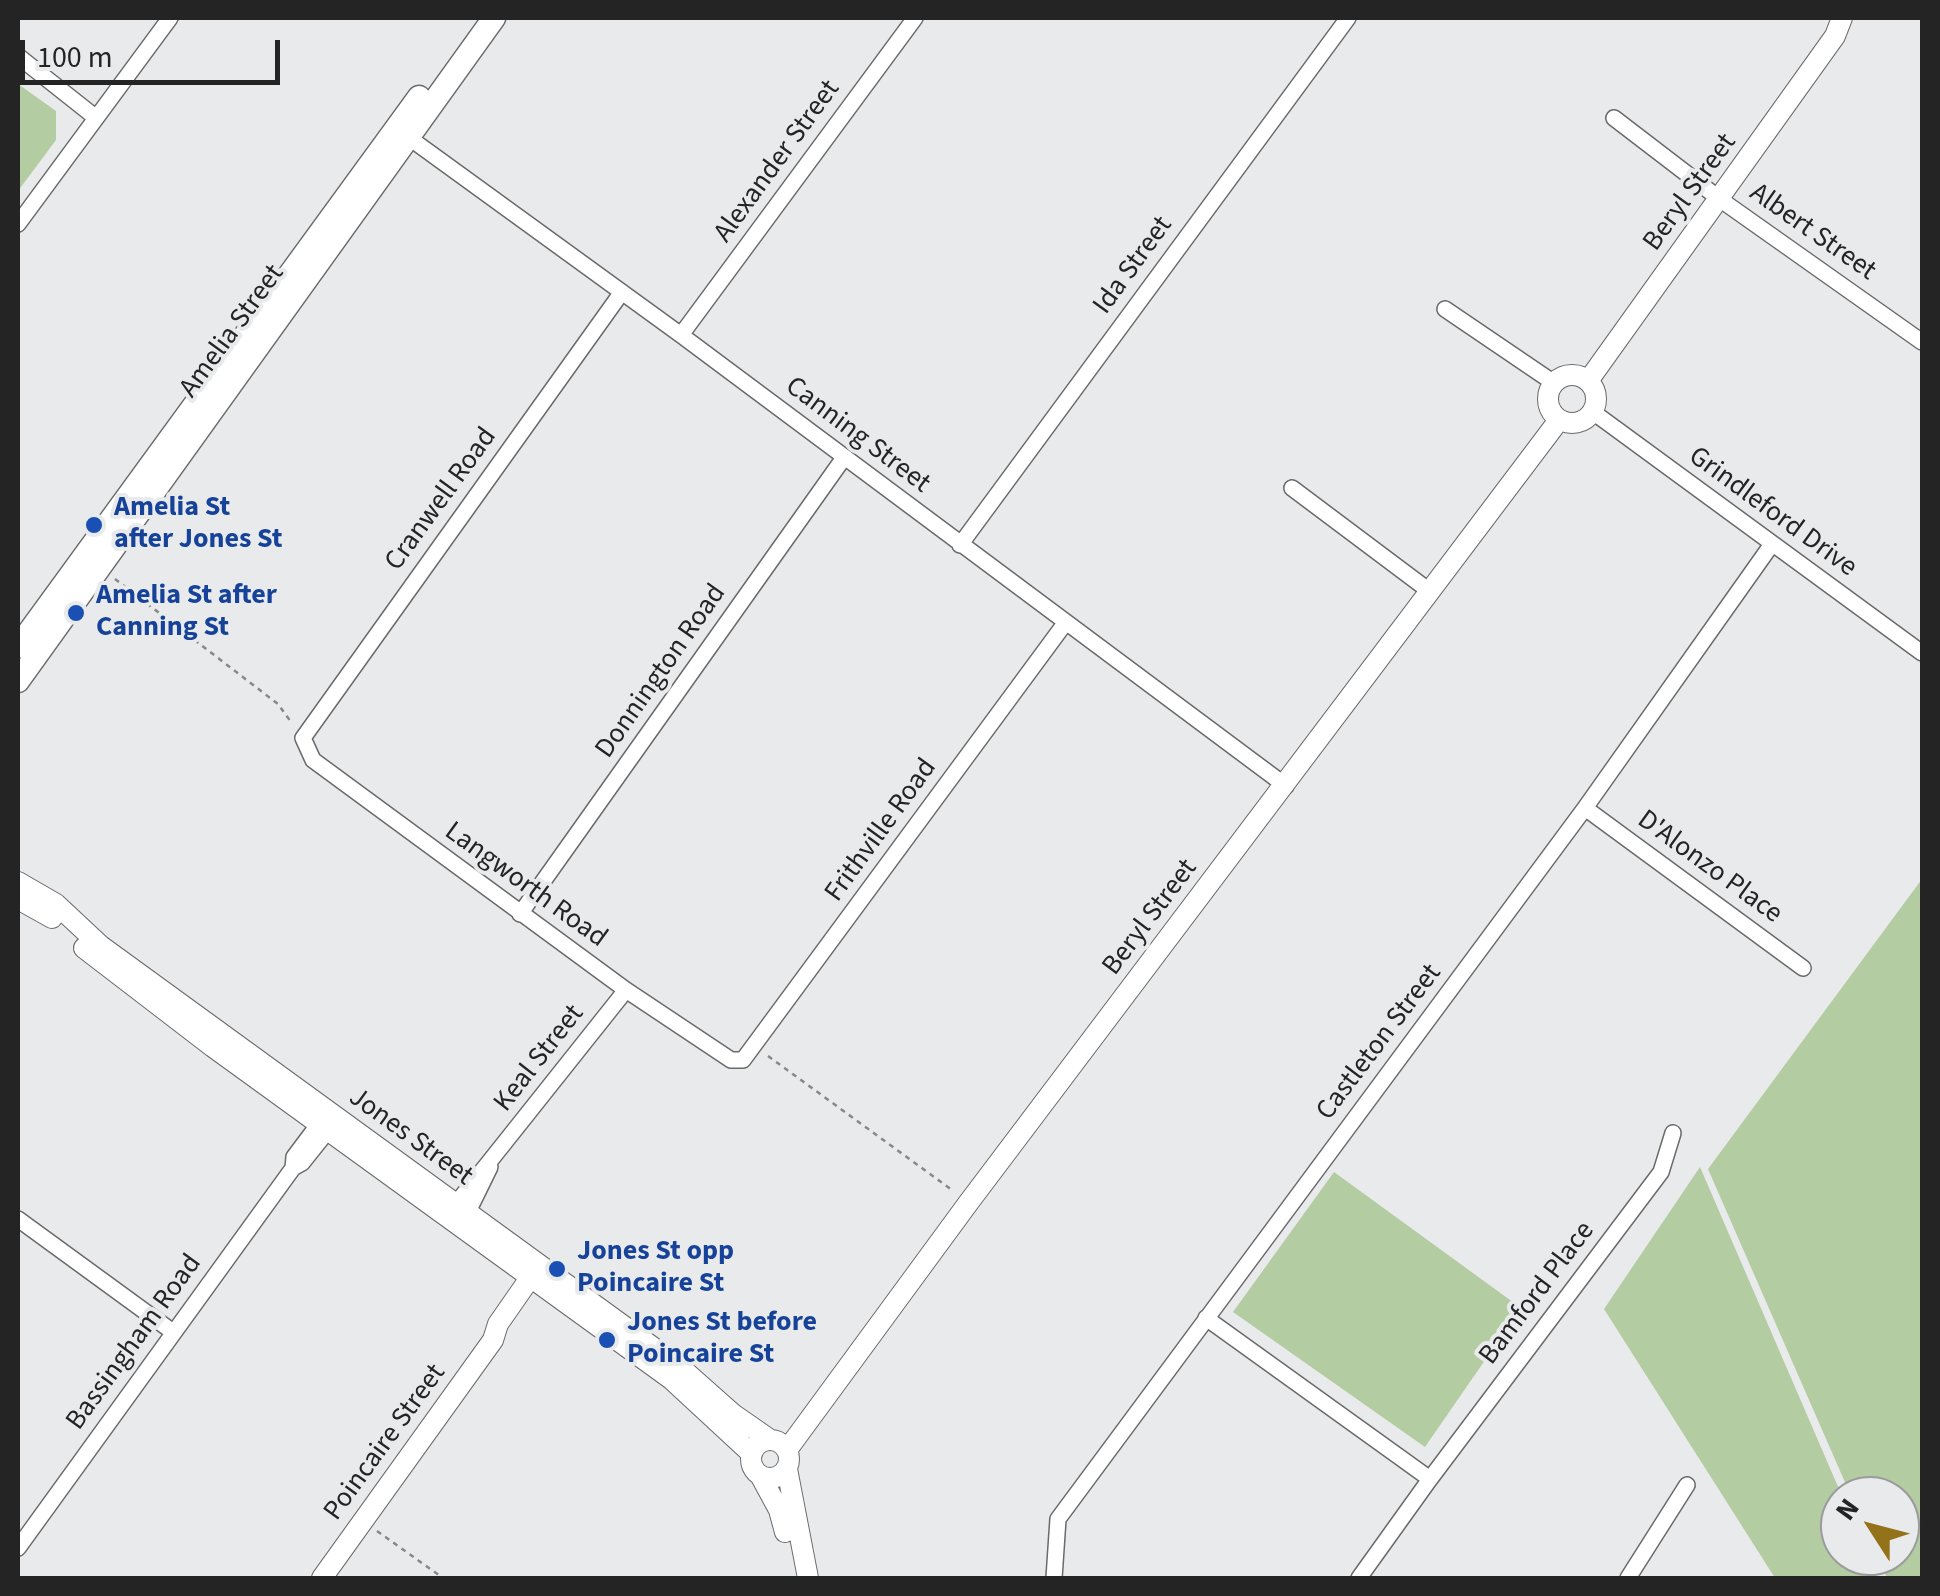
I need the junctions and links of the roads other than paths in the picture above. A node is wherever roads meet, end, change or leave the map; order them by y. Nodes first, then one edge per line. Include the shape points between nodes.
1 (170, 18) edge
2 (477, 18) edge
3 (494, 18) edge
4 (915, 18) edge
5 (1348, 18) edge
6 (1861, 18) edge
7 (1839, 27) edge
8 (18, 56) edge
9 (95, 117) junction
10 (1614, 118) dead end
11 (403, 133) junction
12 (1721, 200) junction
13 (18, 224) edge
14 (622, 292) junction
15 (1445, 310) dead end
16 (681, 335) junction
17 (1922, 342) edge
18 (1588, 380) junction
19 (1554, 383) junction
20 (1593, 412) junction
21 (1559, 420) junction
22 (844, 458) junction
23 (1292, 488) dead end
24 (1772, 544) junction
25 (960, 545) junction
26 (1428, 590) junction
27 (1066, 622) junction
28 (18, 648) edge
29 (1922, 654) edge
30 (18, 681) edge
31 (303, 738) joint
32 (1286, 786) junction
33 (1585, 808) junction
34 (18, 882) edge
35 (18, 899) edge
36 (520, 914) junction
37 (1803, 968) dead end
38 (626, 990) junction
39 (731, 1060) joint
40 (328, 1121) junction
41 (1673, 1132) dead end
42 (457, 1216) junction
43 (18, 1219) edge
44 (540, 1276) junction
45 (1206, 1318) junction
46 (173, 1332) junction
47 (781, 1453) junction
48 (752, 1454) junction
49 (760, 1475) junction
50 (1430, 1479) junction
51 (1687, 1485) dead end
52 (18, 1548) edge
53 (322, 1578) edge
54 (794, 1578) edge
55 (808, 1578) edge
56 (1054, 1578) edge
57 (1359, 1578) edge
58 (1628, 1578) edge

1 - 9 street
2 - 11 main road, Amelia Street
3 - 11 main road, Amelia Street
4 - 16 street, Alexander Street
5 - 25 street, Ida Street
6 - 7 street, Beryl Street
7 - 12 street, Beryl Street
8 - 9 street
9 - 13 street
10 - 12 street, Albert Street
11 - 14 street, Canning Street
11 - 28 main road, Amelia Street
11 - 30 main road, Amelia Street
12 - 17 street, Albert Street
12 - 18 street, Beryl Street
14 - 16 street, Canning Street
14 - 31 street, Cranwell Road
15 - 19 street
16 - 22 street, Canning Street
18 - 19 street via 1572,374
18 - 20 street via 1596,396
19 - 21 street via 1548,402
20 - 21 street via 1578,423
20 - 24 street, Grindleford Drive
21 - 26 street, Beryl Street
22 - 25 street, Canning Street
22 - 36 street, Donnington Road
23 - 26 street
24 - 29 street, Grindleford Drive
24 - 33 street, Castleton Street
25 - 27 street, Canning Street
26 - 32 street, Beryl Street
27 - 32 street, Canning Street
27 - 39 street, Frithville Road via 755,1046 743,1060
31 - 36 street, Langworth Road via 313,760
32 - 47 street, Beryl Street
33 - 37 street, D'Alonzo Place
33 - 45 street, Castleton Street
34 - 40 street, Jones Street via 56,904
35 - 40 street, Jones Street
36 - 38 street, Langworth Road
38 - 39 street, Langworth Road
38 - 42 street, Keal Street via 493,1158
40 - 42 street, Jones Street
40 - 46 street, Bassingham Road
41 - 50 street, Bamford Place via 1662,1172
42 - 44 street, Jones Street
43 - 46 street
44 - 47 street, Jones Street via 680,1367
44 - 48 street, Jones Street via 671,1379
44 - 53 street, Poincaire Street via 508,1330 493,1340
45 - 50 street
45 - 56 street, Castleton Street via 1058,1519
46 - 52 street, Bassingham Road
47 - 48 street via 758,1444
47 - 49 street via 772,1478
47 - 55 street
48 - 49 street, Jones Street
49 - 54 street, Jones Street via 784,1524
50 - 57 street, Bamford Place
51 - 58 street

